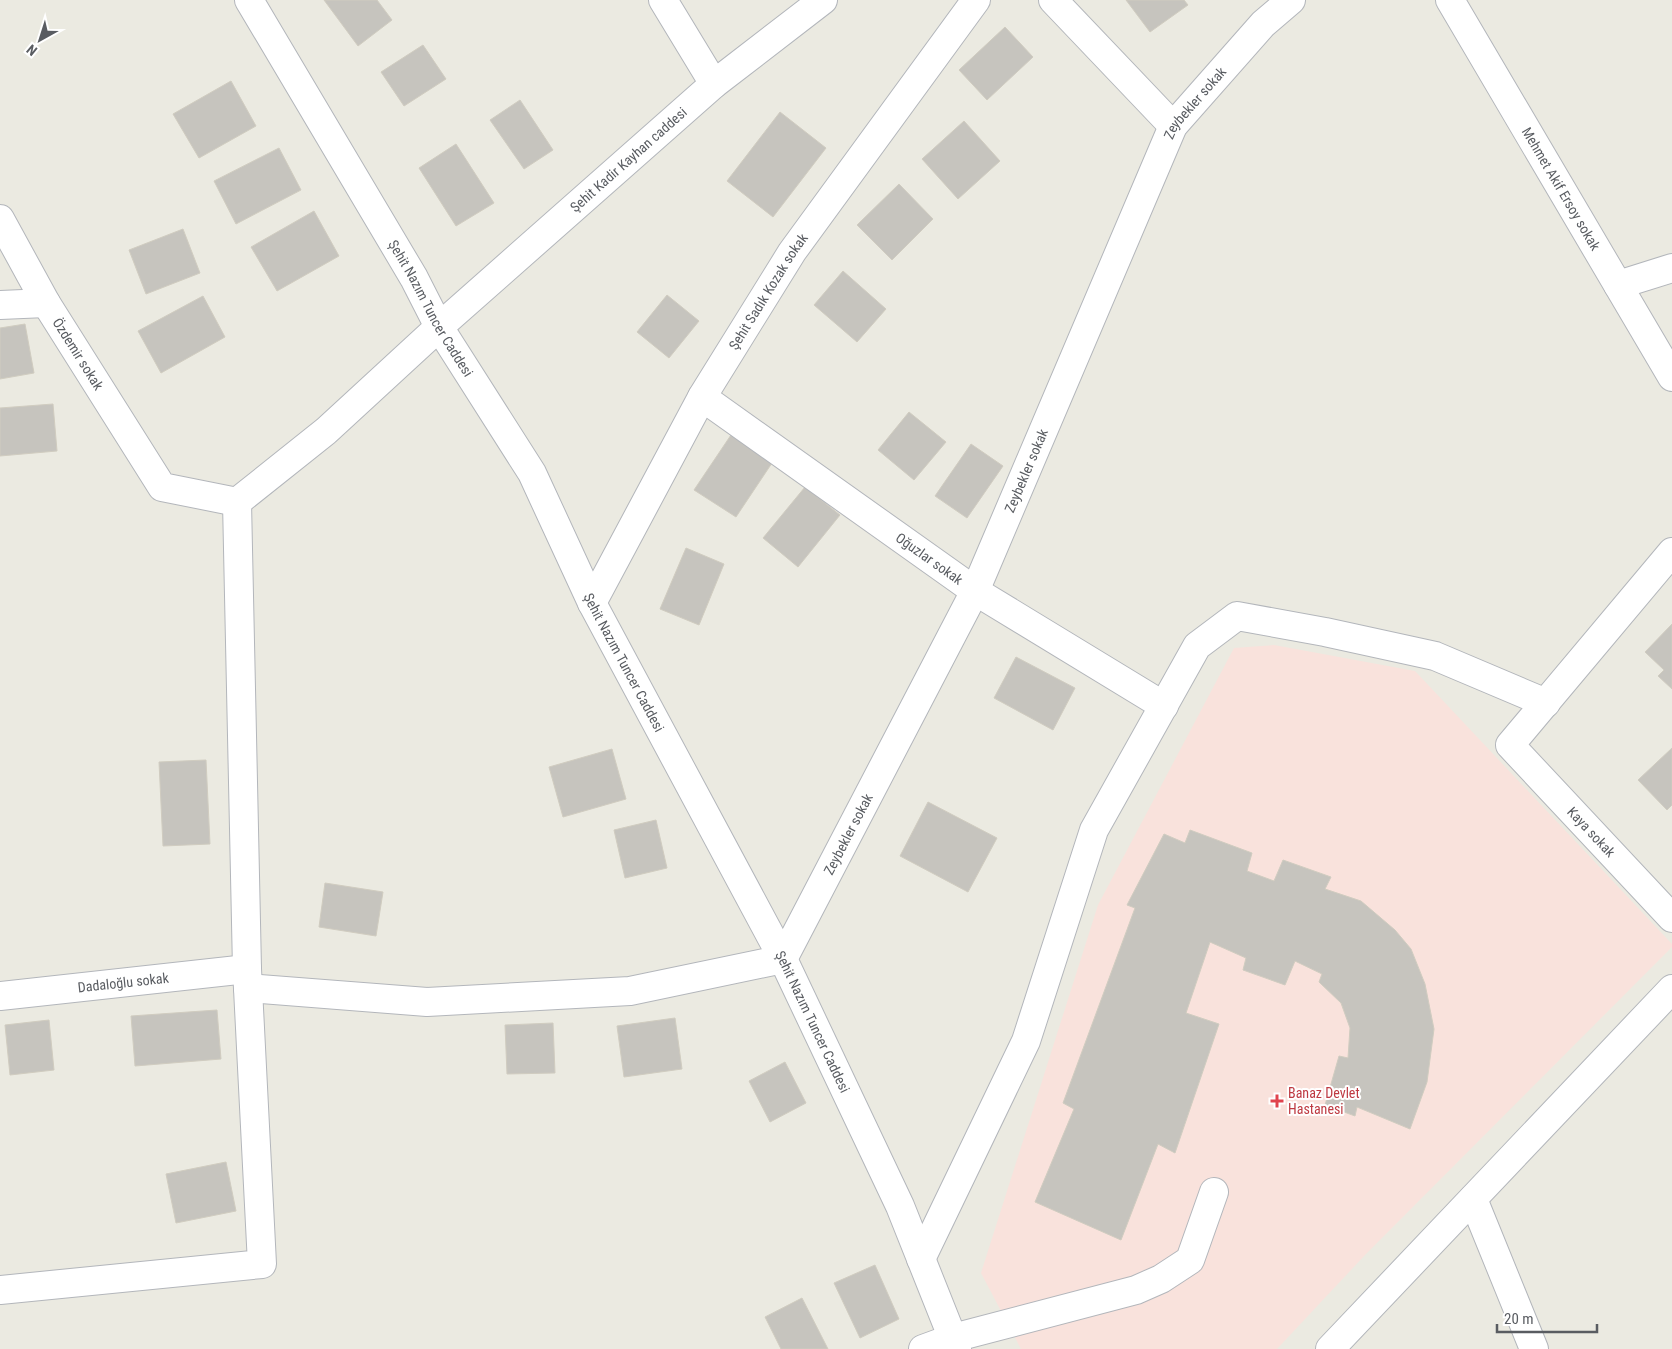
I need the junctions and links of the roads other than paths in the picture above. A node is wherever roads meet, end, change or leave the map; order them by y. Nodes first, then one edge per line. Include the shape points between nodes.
1 (663, 0) edge
2 (822, 0) edge
3 (976, 0) edge
4 (1054, 0) edge
5 (1291, 0) edge
6 (1450, 0) edge
7 (252, 1) edge
8 (714, 84) junction
9 (1173, 126) junction
10 (0, 219) edge
11 (1672, 268) edge
12 (1618, 286) junction
13 (46, 302) junction
14 (0, 305) edge
15 (439, 327) junction
16 (1672, 377) edge
17 (702, 397) junction
18 (237, 502) junction
19 (1672, 552) edge
20 (975, 592) junction
21 (592, 603) junction
22 (1546, 703) junction
23 (1164, 706) junction
24 (1672, 918) edge
25 (783, 959) junction
26 (247, 979) junction
27 (1672, 989) edge
28 (0, 996) edge
29 (1214, 1192) dead end
30 (1473, 1198) junction
31 (921, 1259) junction
32 (0, 1290) edge
33 (955, 1344) edge
34 (923, 1349) edge
35 (1330, 1349) edge
36 (1534, 1349) edge

1 - 8 street
2 - 8 street, Şehit Kadir Kayhan caddesi
3 - 17 street, Şehit Sadık Kozak sokak via 792,252
4 - 9 street
5 - 9 street, Zeybekler sokak via 1263,24
6 - 12 street, Mehmet Akif Ersoy sokak
7 - 15 street, Şehit Nazım Tuncer Caddesi via 414,278
8 - 15 street, Şehit Kadir Kayhan caddesi
9 - 20 street, Zeybekler sokak
10 - 13 street, Özdemir sokak
11 - 12 street
12 - 16 street, Mehmet Akif Ersoy sokak
13 - 14 street
13 - 18 street, Özdemir sokak via 162,487
15 - 18 street, Şehit Kadir Kayhan caddesi via 326,431
15 - 21 street, Şehit Nazım Tuncer Caddesi via 532,473
17 - 20 street, Oğuzlar sokak
17 - 21 street, Şehit Sadık Kozak sokak
18 - 26 street
19 - 22 street
20 - 23 street, Oğuzlar sokak
20 - 25 street, Zeybekler sokak
21 - 25 street, Şehit Nazım Tuncer Caddesi
22 - 23 street via 1435,656 1237,616 1197,646
22 - 24 street, Kaya sokak via 1510,745
23 - 31 street via 1094,830 1026,1041
25 - 26 street, Dadaloğlu sokak via 630,990 437,1001
25 - 31 street, Şehit Nazım Tuncer Caddesi via 900,1206
26 - 28 street, Dadaloğlu sokak
26 - 32 street via 262,1264
27 - 30 street
29 - 33 street via 1190,1260 1161,1279 1136,1290
30 - 35 street
30 - 36 street
31 - 33 street, Şehit Nazım Tuncer Caddesi
33 - 34 street

